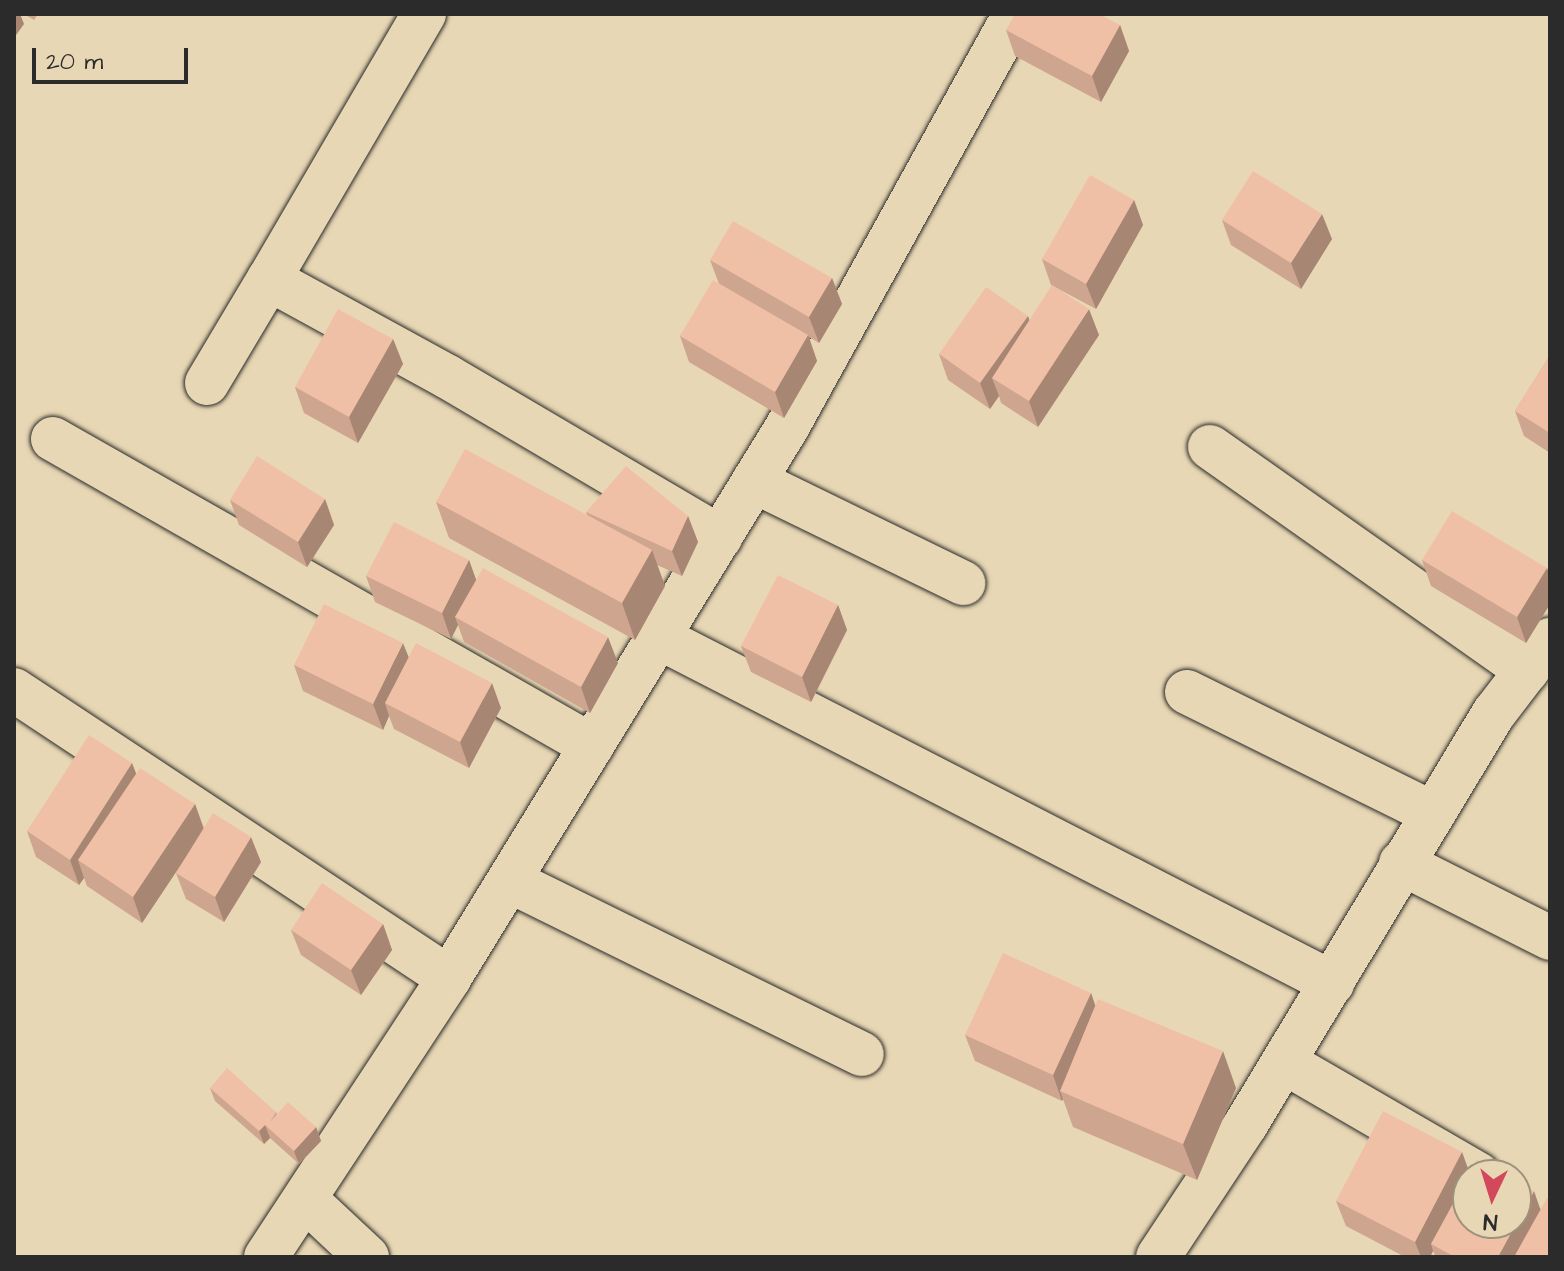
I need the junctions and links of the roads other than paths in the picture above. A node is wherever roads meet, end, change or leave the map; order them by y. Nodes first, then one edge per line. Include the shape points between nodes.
1 (424, 14) edge
2 (1015, 14) edge
3 (269, 279) junction
4 (207, 383) dead end
5 (53, 439) dead end
6 (1210, 447) dead end
7 (754, 481) junction
8 (720, 537) junction
9 (963, 583) dead end
10 (658, 637) junction
11 (1538, 656) edge
12 (14, 690) edge
13 (1187, 692) dead end
14 (592, 746) junction
15 (1432, 813) junction
16 (1401, 863) junction
17 (510, 881) junction
18 (1550, 938) edge
19 (449, 978) junction
20 (1332, 983) junction
21 (862, 1054) dead end
22 (1284, 1062) junction
23 (1452, 1161) edge
24 (305, 1199) junction
25 (266, 1257) edge
26 (367, 1257) edge
27 (1158, 1257) edge

1 - 3 street
2 - 7 street via 841,338
3 - 4 street
3 - 8 street
5 - 14 street
6 - 11 street
7 - 8 street
7 - 9 street
8 - 10 street
10 - 14 street
10 - 20 street
11 - 15 street
12 - 19 street
13 - 15 street
14 - 17 street
15 - 16 street
16 - 18 street
16 - 20 street
17 - 19 street
17 - 21 street
19 - 24 street
20 - 22 street
22 - 23 street
22 - 27 street
24 - 25 street
24 - 26 street

